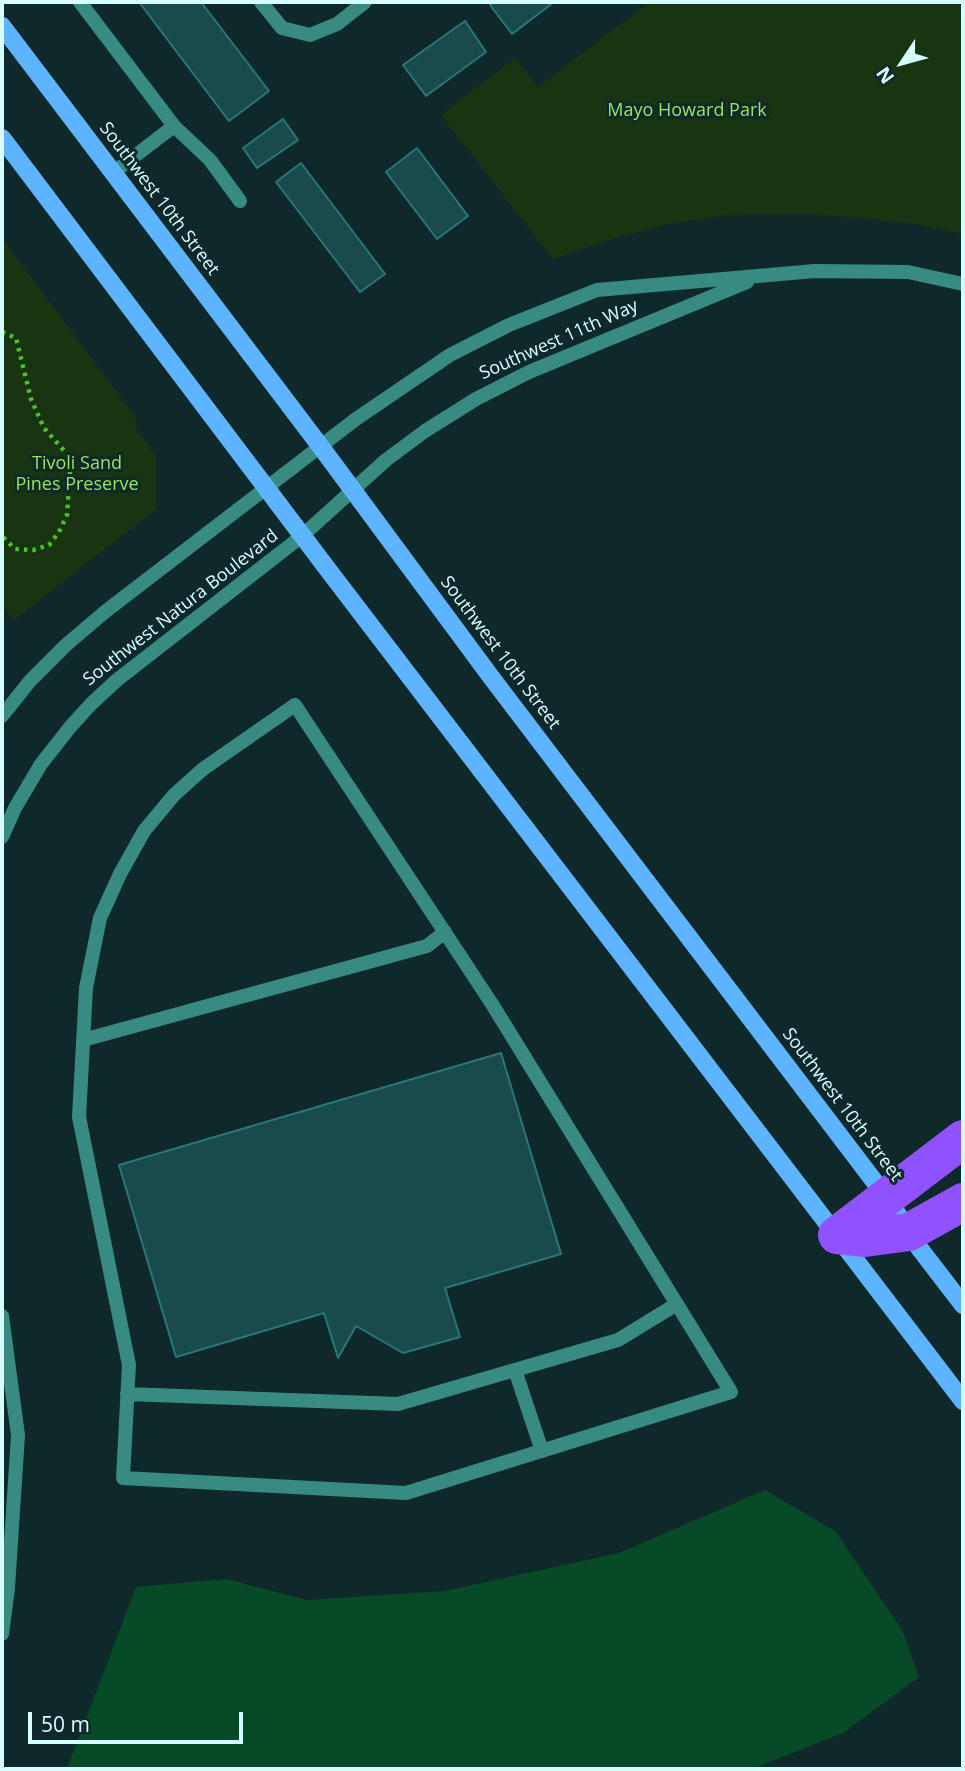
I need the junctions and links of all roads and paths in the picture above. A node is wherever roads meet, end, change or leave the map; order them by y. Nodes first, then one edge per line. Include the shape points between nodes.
1 (80, 2) edge
2 (261, 2) edge
3 (365, 2) edge
4 (2, 26) edge
5 (174, 126) junction
6 (2, 138) edge
7 (114, 172) junction
8 (240, 201) dead end
9 (761, 276) junction
10 (963, 284) edge
11 (2, 332) edge
12 (321, 447) junction
13 (267, 488) junction
14 (353, 491) junction
15 (2, 536) edge
16 (302, 536) junction
17 (2, 716) edge
18 (2, 837) edge
19 (445, 932) junction
20 (83, 1041) junction
21 (963, 1139) edge
22 (887, 1198) junction
23 (963, 1202) edge
24 (909, 1232) junction
25 (837, 1235) junction
26 (677, 1304) junction
27 (963, 1305) edge
28 (2, 1315) edge
29 (515, 1370) junction
30 (127, 1394) junction
31 (963, 1401) edge
32 (542, 1451) junction
33 (2, 1634) edge

1 - 5 street
2 - 3 street via 282,28 310,35 337,24
4 - 7 main road, Southwest 10th Street
5 - 7 street
5 - 8 street via 210,160
6 - 13 main road
7 - 12 main road, Southwest 10th Street
9 - 10 street, Southwest 11th Way via 815,271 908,272
9 - 12 street, Southwest 11th Way via 597,290 545,309 450,355
9 - 14 street, Southwest 11th Way via 564,356 476,399 406,445
11 - 15 path via 16,338 31,399 44,428 67,454 70,471 67,515 49,545 15,549
12 - 13 street
12 - 14 main road, Southwest 10th Street
13 - 16 main road
13 - 17 street via 66,645
14 - 16 street, Southwest Natura Boulevard
14 - 22 main road, Southwest 10th Street
16 - 18 street, Southwest Natura Boulevard via 91,704 41,764
16 - 25 main road
19 - 20 street via 427,946
19 - 20 street via 295,705 203,769 144,831 100,918 86,988
19 - 26 street
20 - 30 street via 79,1116 129,1365
21 - 22 highway
22 - 24 main road, Southwest 10th Street
22 - 25 highway
23 - 24 highway
24 - 25 highway via 865,1238
24 - 27 main road, Southwest 10th Street
25 - 31 main road
26 - 29 street via 618,1340
26 - 32 street via 731,1392
28 - 33 street via 18,1434
29 - 30 street via 398,1404
29 - 32 street
30 - 32 street via 123,1478 406,1493

